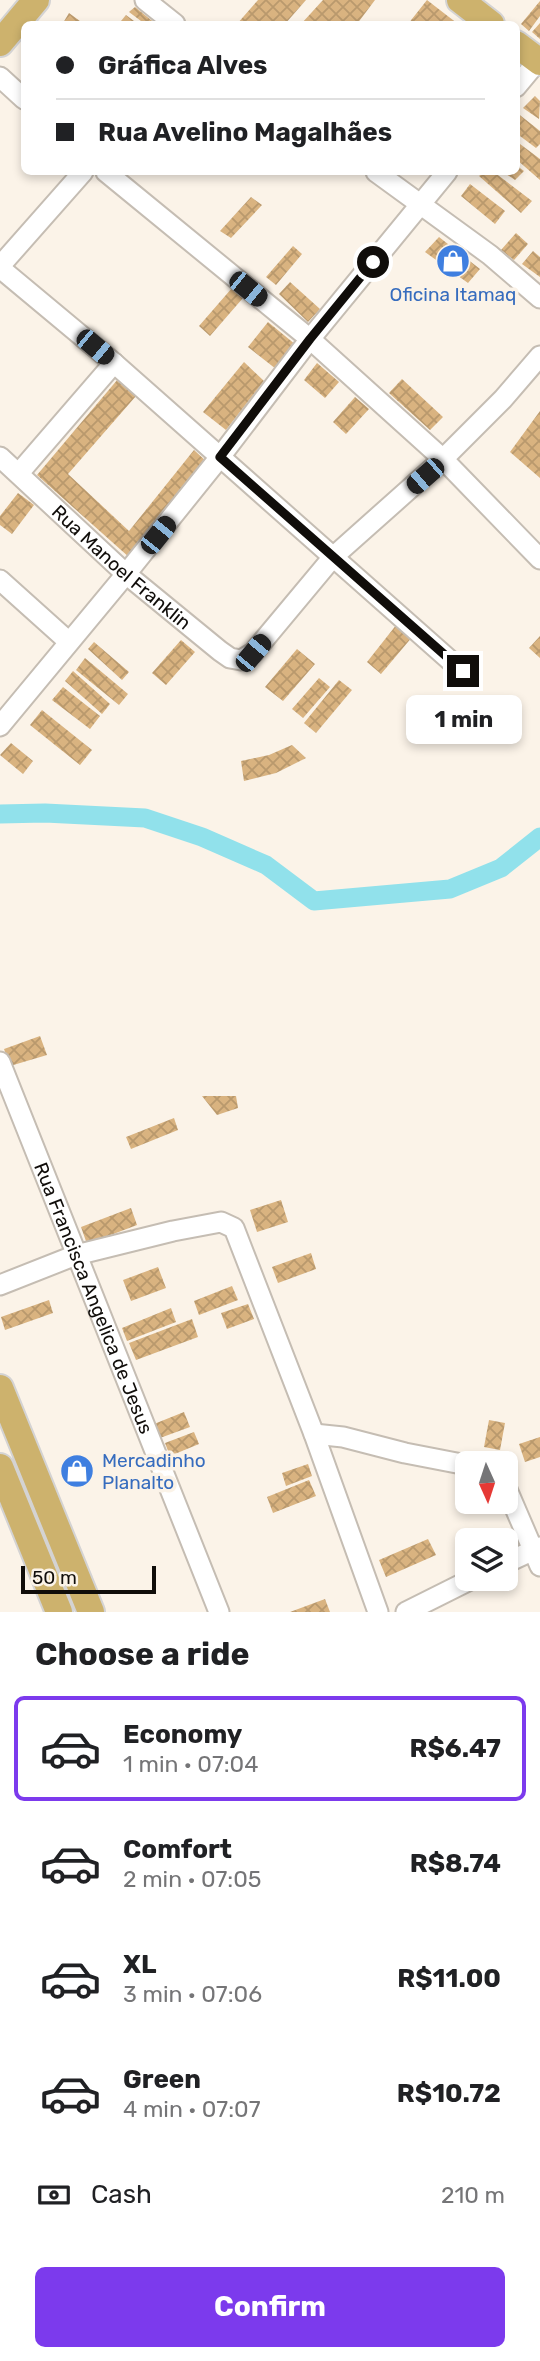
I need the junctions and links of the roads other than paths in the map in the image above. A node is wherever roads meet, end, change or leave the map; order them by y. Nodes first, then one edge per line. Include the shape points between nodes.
1 (36, 0) edge
2 (145, 0) edge
3 (460, 0) edge
4 (171, 21) edge
5 (487, 21) edge
6 (0, 43) edge
7 (520, 47) edge
8 (539, 60) edge
9 (0, 77) edge
10 (520, 82) edge
11 (21, 96) edge
12 (80, 175) edge
13 (110, 175) edge
14 (380, 175) edge
15 (444, 175) edge
16 (420, 204) junction
17 (0, 267) edge
18 (540, 298) edge
19 (310, 339) junction
20 (540, 356) edge
21 (114, 363) junction
22 (0, 457) edge
23 (220, 457) junction
24 (443, 459) junction
25 (19, 473) junction
26 (333, 557) junction
27 (540, 559) edge
28 (127, 574) junction
29 (0, 580) edge
30 (69, 642) junction
31 (463, 671) dead end
32 (1, 721) edge
33 (0, 1062) edge
34 (76, 1255) junction
35 (0, 1285) edge
36 (0, 1388) edge
37 (314, 1434) junction
38 (455, 1462) edge
39 (0, 1467) edge
40 (518, 1513) edge
41 (538, 1554) edge
42 (518, 1560) edge
43 (455, 1587) edge
44 (59, 1612) edge
45 (91, 1612) edge
46 (219, 1612) edge
47 (378, 1612) edge
48 (405, 1612) edge

1 - 6 main road
2 - 4 street
3 - 5 main road
7 - 8 main road
8 - 10 street
9 - 11 street
12 - 17 street
13 - 19 street
14 - 16 street
15 - 16 street
16 - 18 street
16 - 19 street
17 - 21 street
19 - 23 street
19 - 24 street
20 - 24 street
21 - 23 street
21 - 25 street
22 - 25 street, Rua Manoel Franklin
23 - 26 street
23 - 28 street
24 - 26 street
24 - 27 street
25 - 28 street, Rua Manoel Franklin
26 - 28 street, Rua Manoel Franklin via 253,653 241,660 220,651
26 - 31 street
28 - 30 street
29 - 30 street
30 - 32 street
33 - 34 street, Rua Francisca Angelica de Jesus
34 - 35 street
34 - 37 street via 221,1222 233,1228
34 - 46 street, Rua Francisca Angelica de Jesus
36 - 45 main road
37 - 38 street
37 - 47 street
39 - 44 main road
40 - 41 street
41 - 42 street
43 - 48 street

